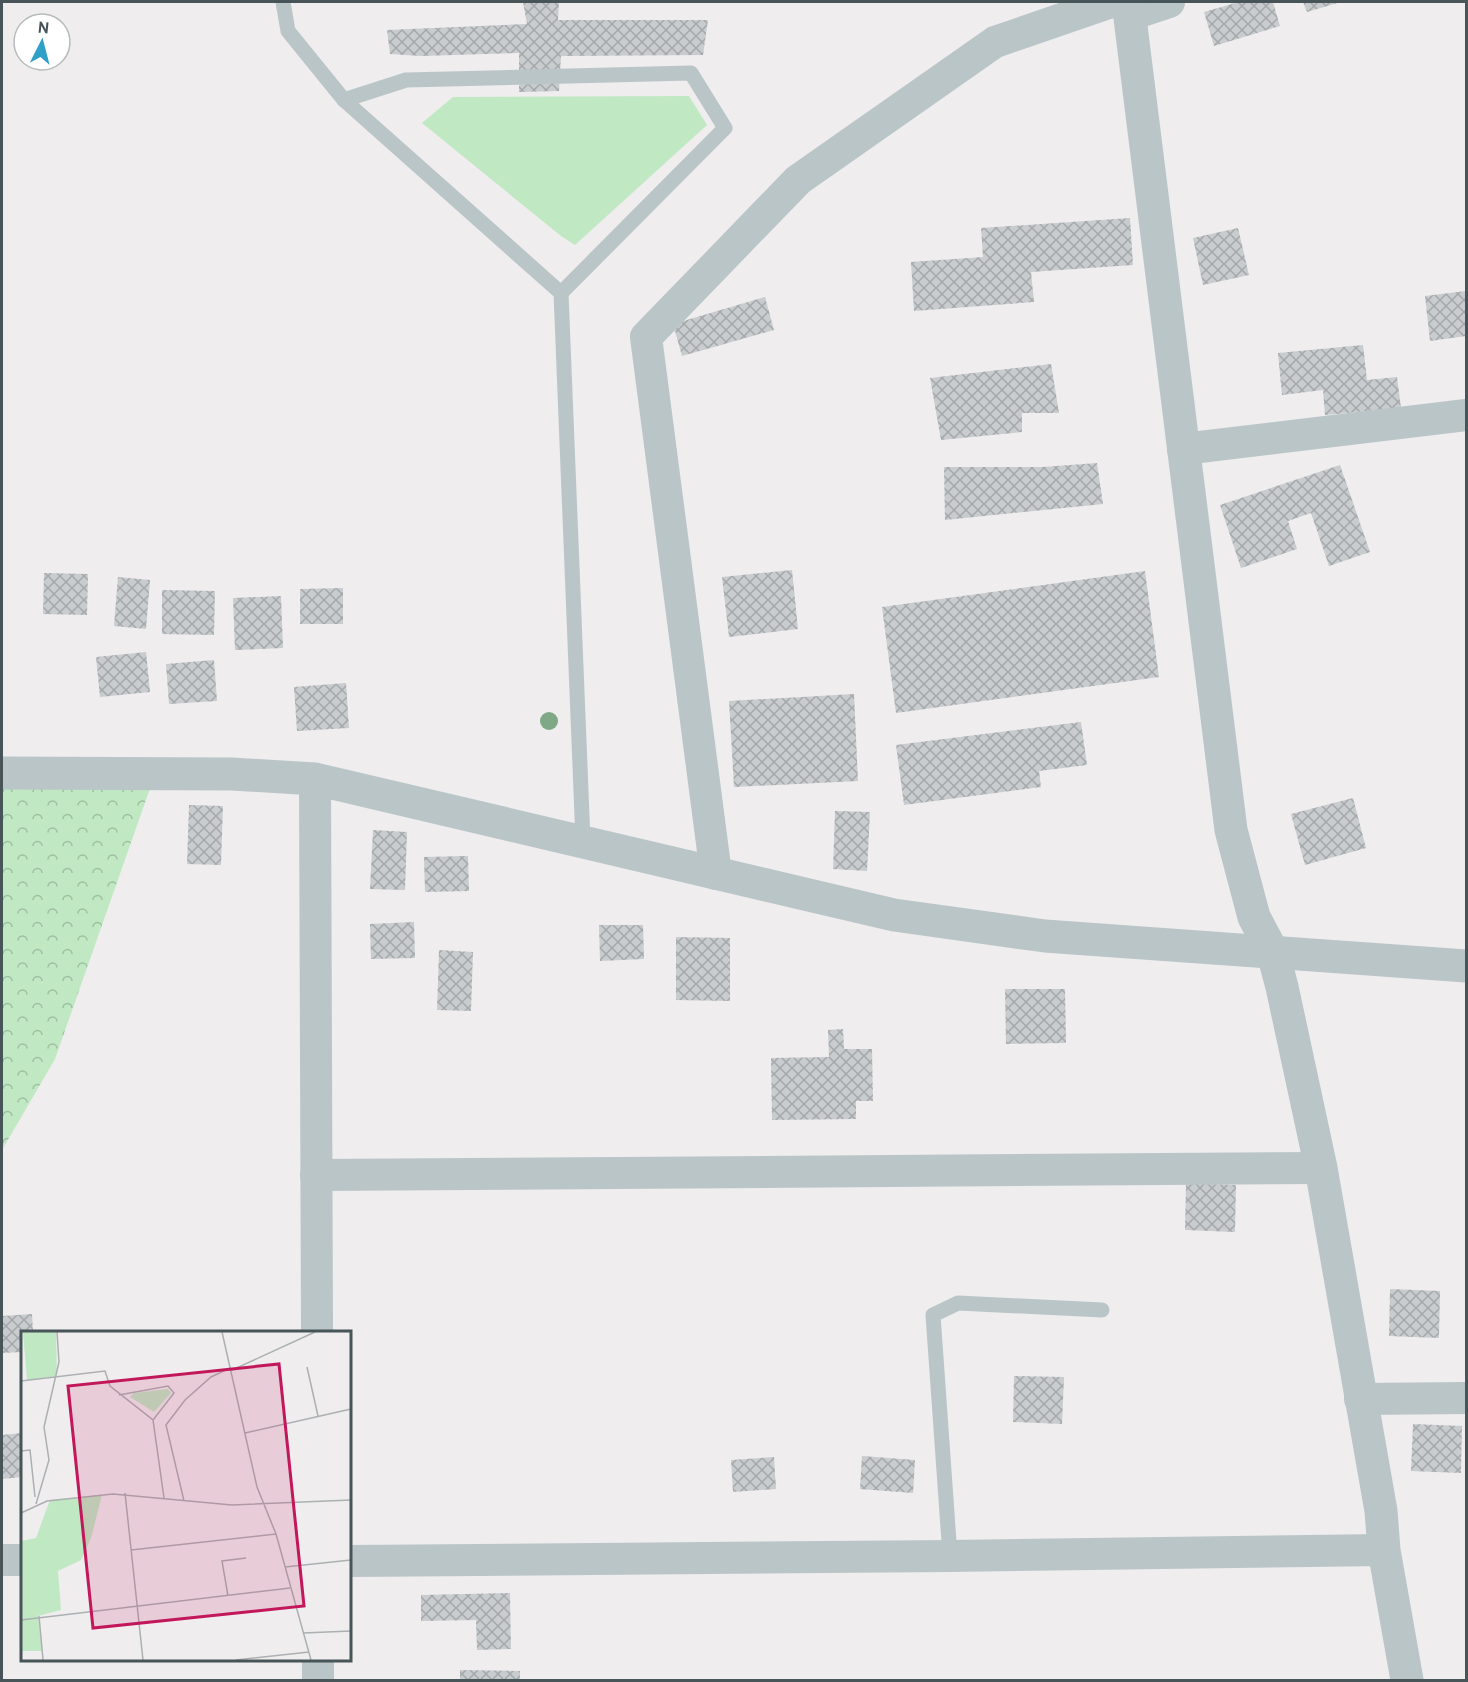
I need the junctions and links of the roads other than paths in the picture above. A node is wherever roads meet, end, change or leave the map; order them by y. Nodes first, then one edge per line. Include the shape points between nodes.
1 (283, 2) edge
2 (1170, 2) edge
3 (1123, 6) edge
4 (344, 100) junction
5 (561, 293) junction
6 (1467, 415) edge
7 (1184, 449) junction
8 (2, 773) edge
9 (315, 779) junction
10 (583, 841) junction
11 (716, 874) junction
12 (1273, 953) junction
13 (1467, 966) edge
14 (1321, 1168) junction
15 (316, 1175) junction
16 (1102, 1310) dead end
17 (317, 1331) edge
18 (1467, 1398) edge
19 (1360, 1400) junction
20 (1384, 1550) junction
21 (950, 1556) junction
22 (2, 1560) edge
23 (21, 1560) edge
24 (351, 1560) edge
25 (318, 1661) edge
26 (318, 1680) edge
27 (1407, 1680) edge

1 - 4 lane via 288,31
2 - 3 street
3 - 7 street
3 - 11 street via 995,42 798,180 646,337
4 - 5 lane
4 - 5 lane via 406,80 691,73 725,128
5 - 10 lane
6 - 7 street
7 - 12 street via 1231,830 1254,917
8 - 9 street via 232,774
9 - 10 street
9 - 15 street
10 - 11 street
11 - 12 street via 905,917 1045,936
12 - 13 street
12 - 14 street
14 - 15 street
14 - 19 street
15 - 17 street
16 - 21 lane via 958,1303 933,1315
18 - 19 street
19 - 20 street via 1381,1511
20 - 21 street
20 - 27 street
21 - 24 street
22 - 23 street
25 - 26 street

